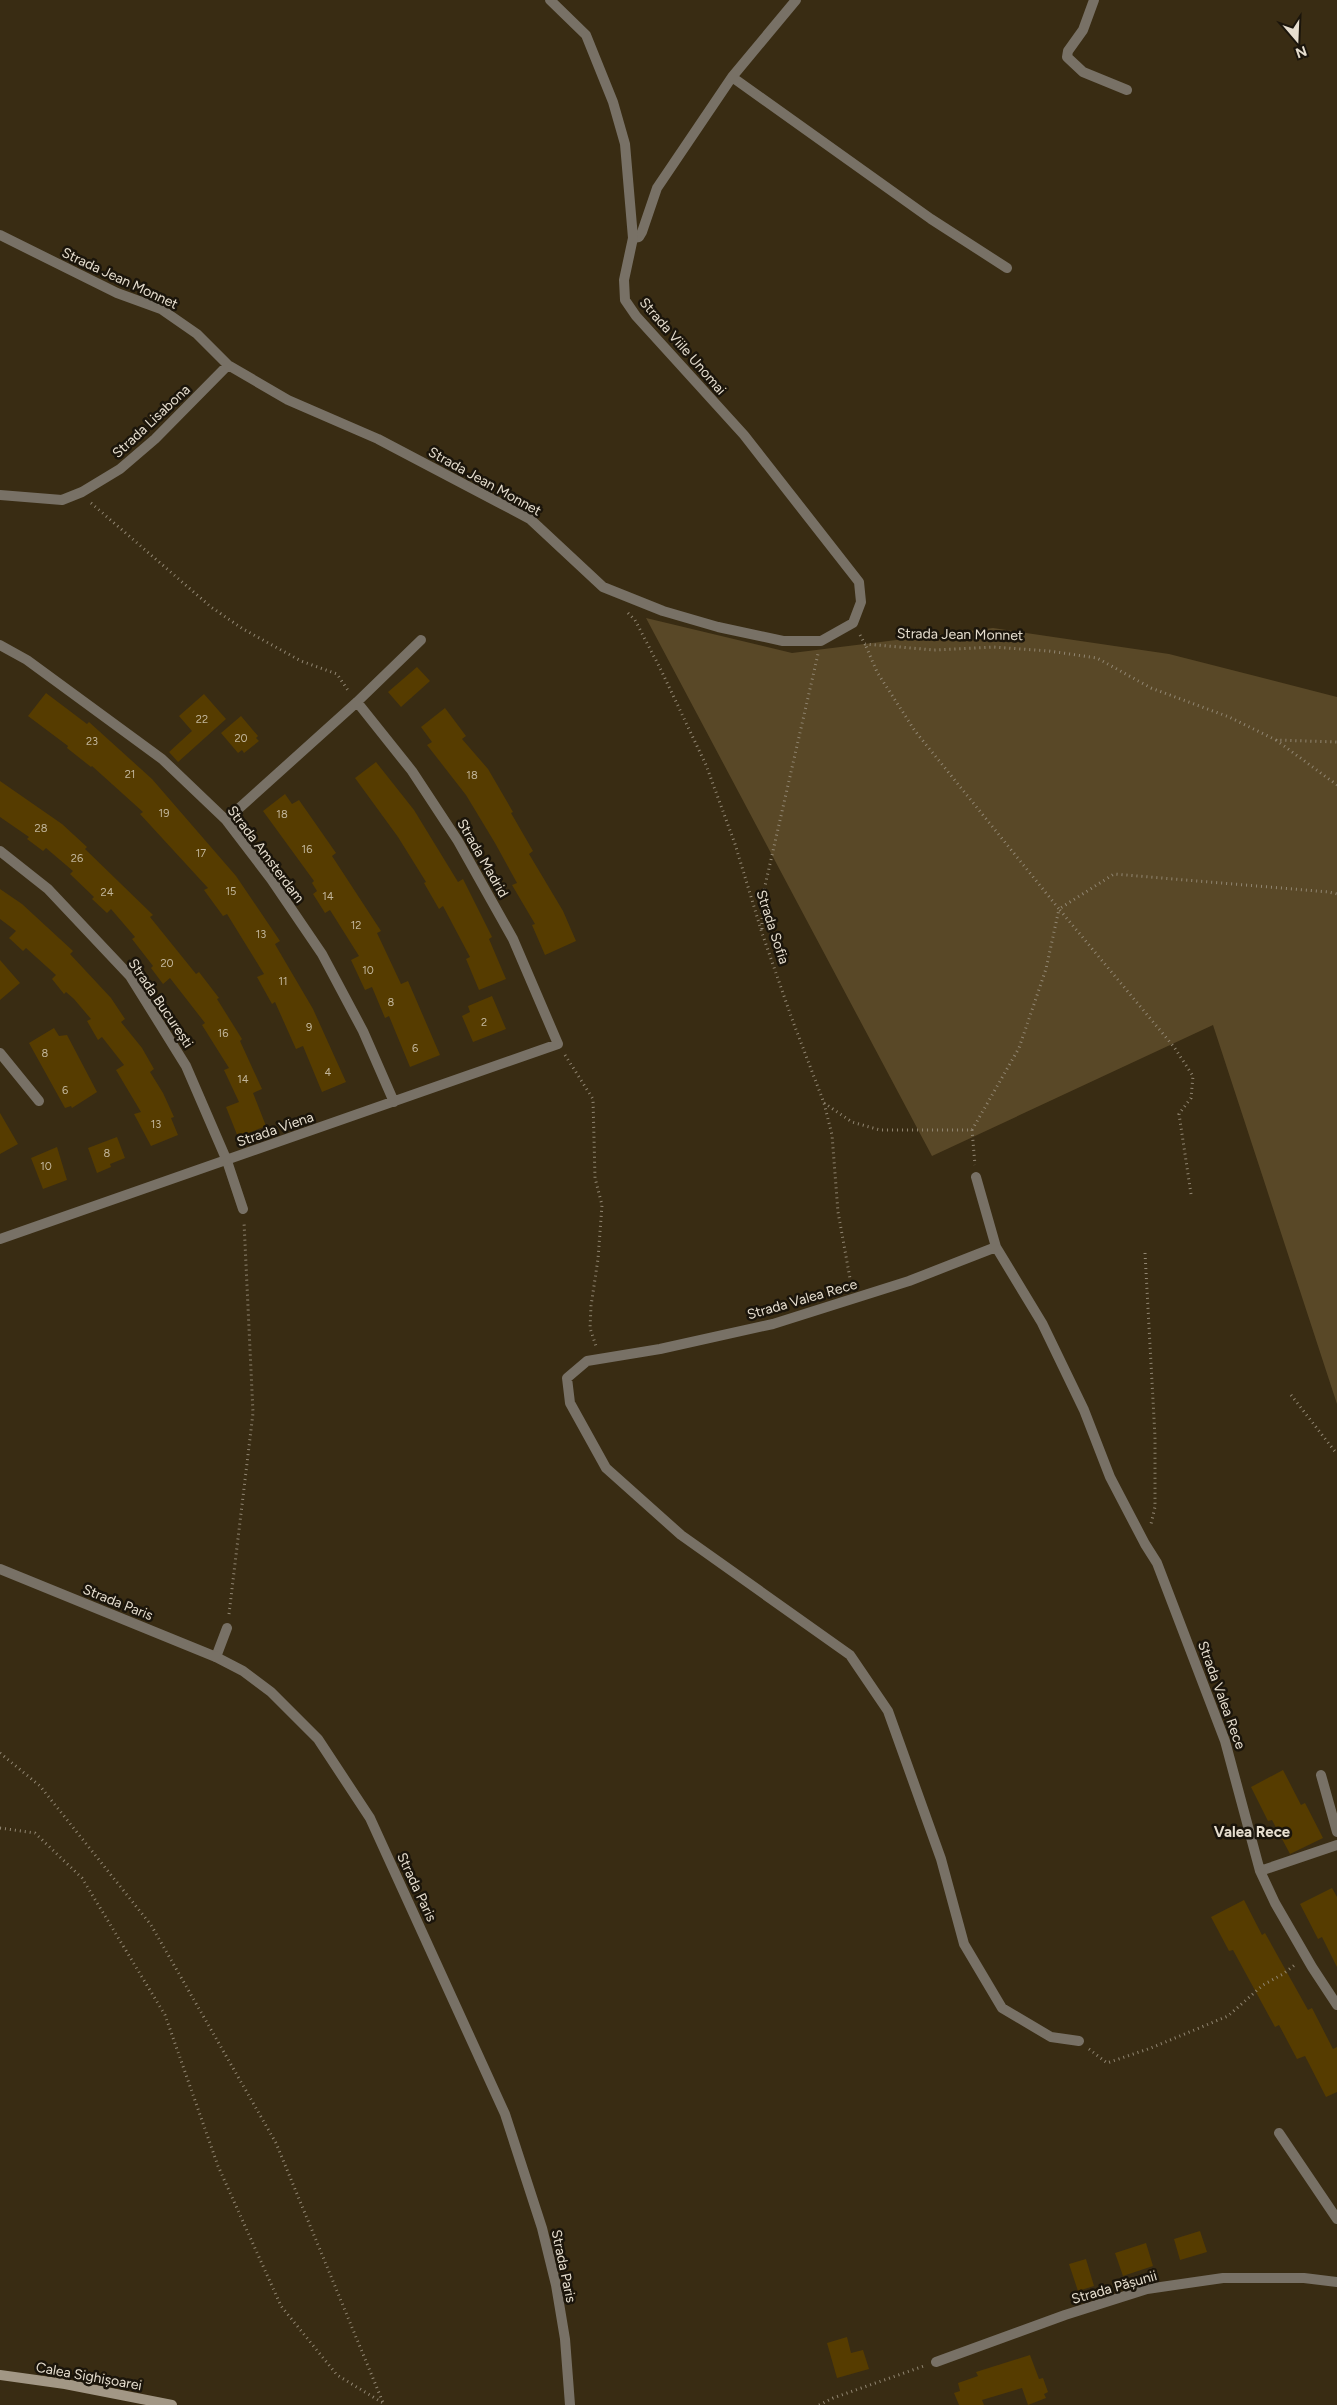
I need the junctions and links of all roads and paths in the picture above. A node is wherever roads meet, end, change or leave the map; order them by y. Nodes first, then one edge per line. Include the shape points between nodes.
1 (550, 0) edge
2 (796, 0) edge
3 (1094, 0) edge
4 (732, 77) junction
5 (1127, 90) dead end
6 (0, 235) edge
7 (633, 238) junction
8 (1007, 268) dead end
9 (228, 365) junction
10 (82, 492) junction
11 (0, 495) edge
12 (622, 607) dead end
13 (853, 624) junction
14 (420, 640) dead end
15 (821, 642) junction
16 (865, 644) junction
17 (0, 645) edge
18 (357, 702) junction
19 (1276, 740) junction
20 (1337, 742) edge
21 (1337, 784) edge
22 (226, 820) junction
23 (0, 850) edge
24 (1337, 894) edge
25 (1060, 909) junction
26 (762, 933) junction
27 (558, 1044) junction
28 (0, 1053) edge
29 (39, 1101) dead end
30 (394, 1102) junction
31 (824, 1102) junction
32 (972, 1130) junction
33 (227, 1160) junction
34 (976, 1178) joint
35 (1190, 1194) dead end
36 (243, 1209) joint
37 (0, 1238) edge
38 (996, 1247) junction
39 (1145, 1253) dead end
40 (853, 1300) junction
41 (604, 1358) junction
42 (1291, 1395) dead end
43 (1337, 1454) edge
44 (1140, 1535) junction
45 (0, 1569) edge
46 (227, 1628) joint
47 (216, 1657) junction
48 (0, 1753) edge
49 (1321, 1775) dead end
50 (0, 1828) edge
51 (1337, 1832) edge
52 (1337, 1845) edge
53 (1260, 1871) junction
54 (1306, 1956) junction
55 (1333, 1989) edge
56 (1337, 2005) edge
57 (1079, 2041) joint
58 (1279, 2133) dead end
59 (1337, 2219) edge
60 (1337, 2282) edge
61 (936, 2362) joint
62 (0, 2375) edge
63 (383, 2404) edge
64 (172, 2405) edge
65 (570, 2405) edge
66 (819, 2405) edge

1 - 7 street, Strada Viile Unomai via 586,35 613,102 625,144
2 - 4 street
3 - 5 street via 1083,30 1067,57 1082,72
4 - 7 street via 656,188 642,232
4 - 8 street via 931,219
6 - 9 street, Strada Jean Monnet via 117,293 160,309 197,334
7 - 13 street, Strada Viile Unomai via 624,280 625,300 744,435 859,582 861,602
9 - 10 street, Strada Lisabona via 148,445 120,469
9 - 15 street, Strada Jean Monnet via 288,400 378,439 530,519 603,587 663,611 718,627 783,641
10 - 11 street, Strada Lisabona via 62,500
10 - 18 path via 211,607 243,630 301,661 336,674
12 - 26 path, Strada Sofia via 635,620 706,765 735,844
13 - 15 street
13 - 16 path
14 - 18 street
15 - 26 path via 762,899
16 - 19 path, Strada Jean Monnet via 934,650 993,647 1097,658 1151,688 1229,717
16 - 25 path via 877,672 915,731
17 - 22 street, Strada Amsterdam via 27,660 162,759
18 - 22 street
18 - 27 street, Strada Madrid via 412,770 458,841 513,939
19 - 20 path, Strada Jean Monnet
19 - 21 path
22 - 30 street, Strada Amsterdam via 271,878 322,954 363,1031
23 - 33 street, Strada București via 48,889 130,976 186,1066
24 - 25 path via 1114,874
25 - 32 path via 1046,969 1018,1048
25 - 35 path via 1174,1047 1194,1076 1191,1098 1179,1114
26 - 31 path, Strada Sofia
27 - 30 street, Strada Viena
27 - 41 path via 593,1099 595,1178 602,1205 590,1328
28 - 29 street
30 - 33 street, Strada Viena
31 - 32 path via 852,1122 880,1130
31 - 40 path, Strada Sofia via 832,1135 838,1212
32 - 34 path
33 - 36 street, Strada București
33 - 37 street, Strada Viena
34 - 38 street, Strada Valea Rece
36 - 46 path via 253,1413
38 - 40 street, Strada Valea Rece
38 - 44 street, Strada Valea Rece via 1042,1323 1084,1410 1110,1477
39 - 44 path via 1155,1437 1155,1507 1150,1527
40 - 41 street, Strada Valea Rece via 773,1324
41 - 57 street, Strada Valea Rece via 587,1361 567,1378 570,1403 606,1468 681,1535 850,1655 888,1712 941,1859 964,1944 1002,2008 1051,2037
42 - 43 path
44 - 53 street, Strada Valea Rece via 1158,1562 1226,1742
45 - 47 street, Strada Paris
46 - 47 street
47 - 65 street, Strada Paris via 271,1692 318,1739 370,1818 506,2114 542,2228 556,2285 565,2339
48 - 63 path via 40,1786 152,1925 276,2143
49 - 51 street
50 - 63 path via 35,1833 82,1878 165,2015 218,2166 281,2306 337,2375
52 - 53 street
53 - 54 street, Strada Valea Rece
54 - 55 street, Strada Valea Rece
54 - 57 path via 1263,1985 1228,2016 1151,2048 1107,2063
55 - 56 street, Strada Valea Rece
58 - 59 street
60 - 61 street, Strada Pășunii via 1304,2278 1223,2278 1147,2289 1065,2314
61 - 66 path
62 - 64 main road, Calea Sighișoarei

